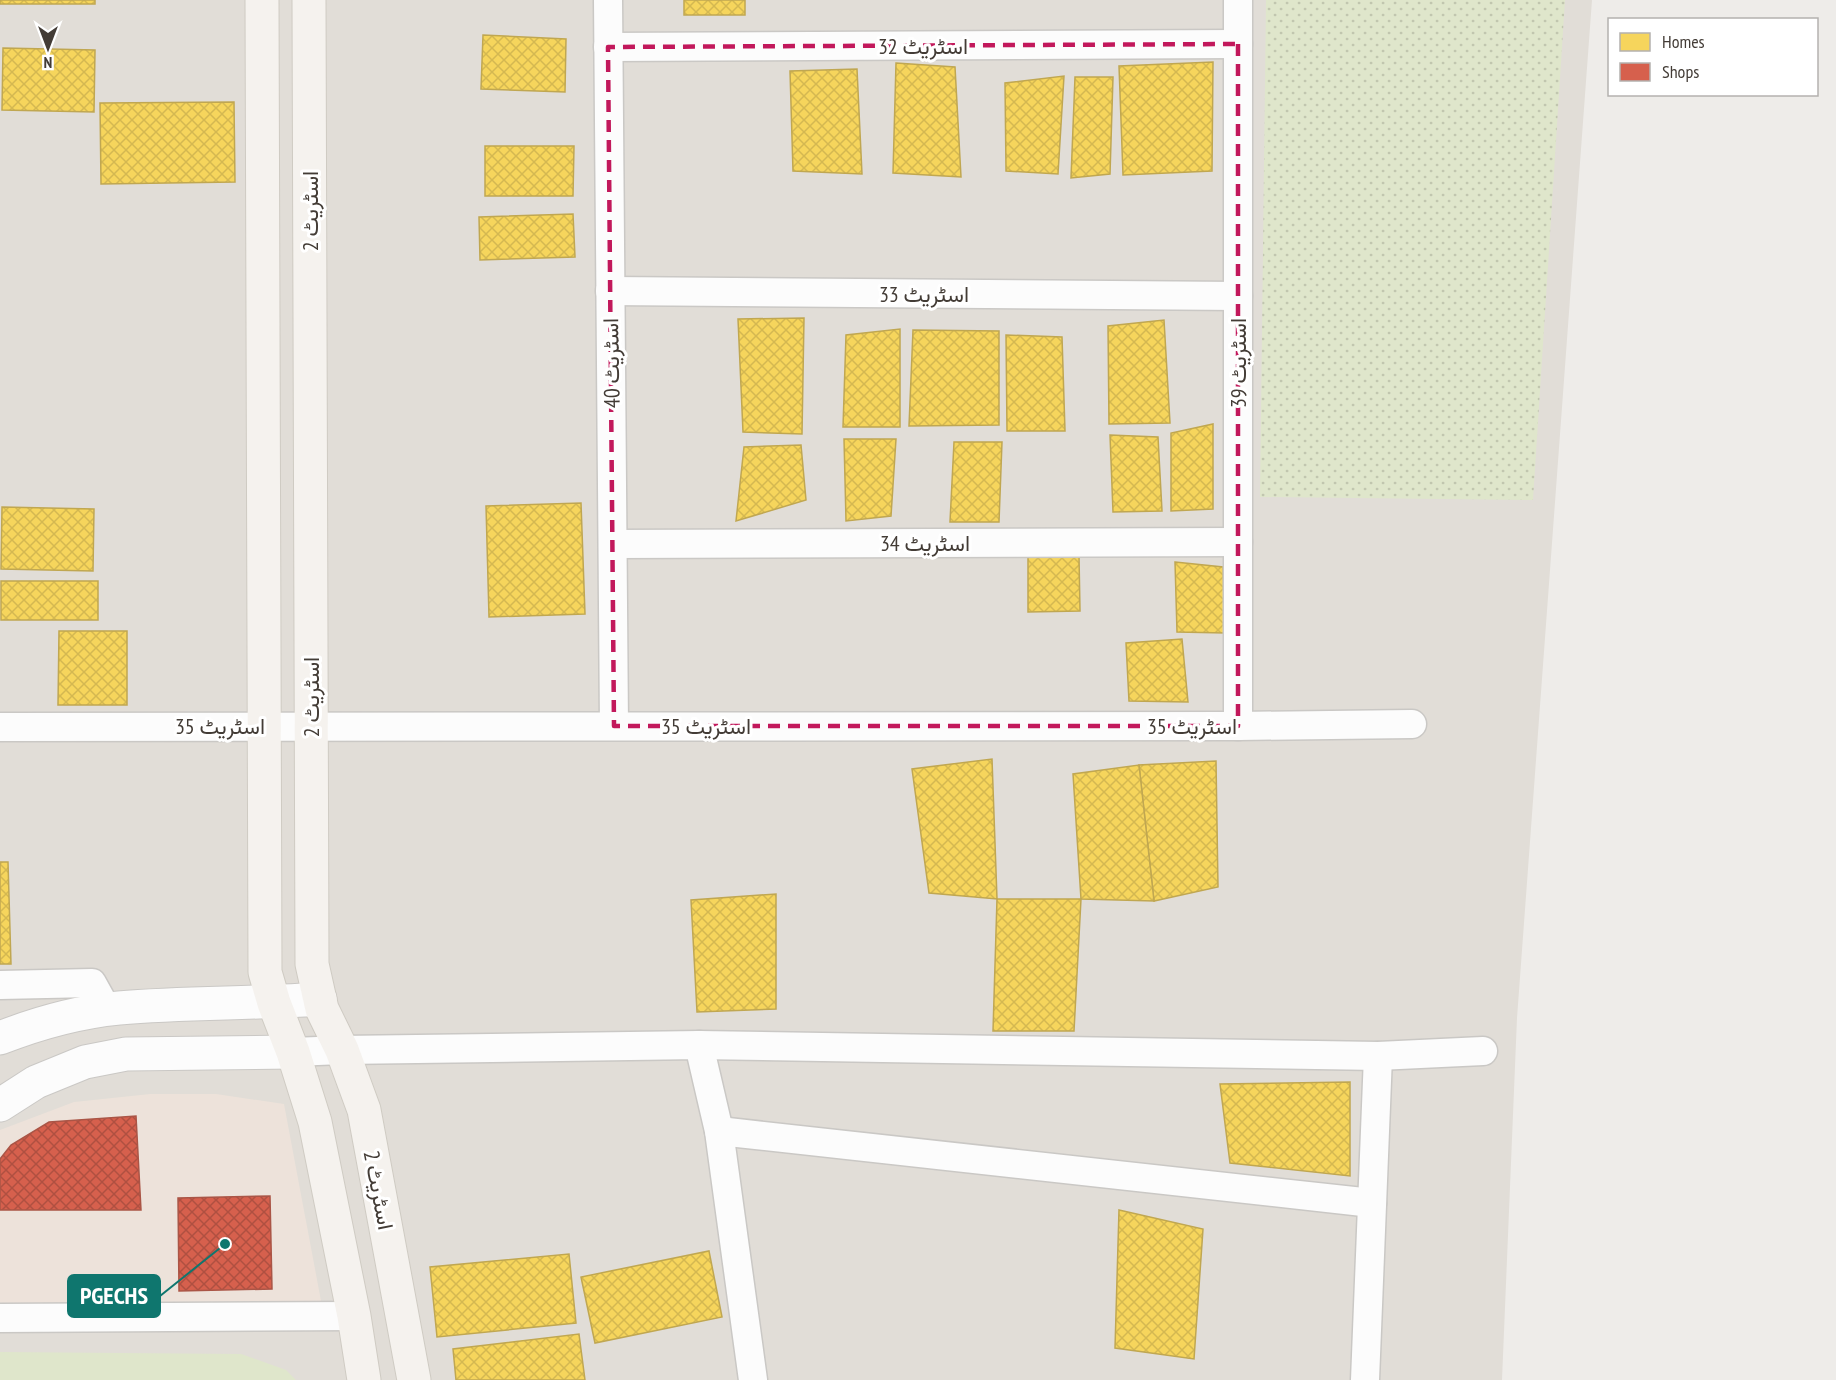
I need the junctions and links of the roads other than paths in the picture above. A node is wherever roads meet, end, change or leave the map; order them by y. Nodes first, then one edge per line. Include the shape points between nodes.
1 (262, 0) edge
2 (309, 0) edge
3 (608, 0) edge
4 (1238, 0) edge
5 (1238, 44) junction
6 (608, 47) junction
7 (610, 291) junction
8 (1238, 296) junction
9 (1238, 542) junction
10 (613, 544) junction
11 (1412, 724) dead end
12 (264, 726) junction
13 (311, 726) junction
14 (614, 726) junction
15 (1238, 726) junction
16 (0, 727) edge
17 (0, 985) edge
18 (320, 999) junction
19 (274, 1003) junction
20 (107, 1010) junction
21 (0, 1038) edge
22 (699, 1045) junction
23 (342, 1050) junction
24 (1483, 1051) dead end
25 (292, 1052) junction
26 (1378, 1056) junction
27 (0, 1105) edge
28 (719, 1131) junction
29 (1372, 1203) junction
30 (354, 1316) junction
31 (0, 1318) edge
32 (364, 1380) edge
33 (414, 1380) edge
34 (753, 1380) edge
35 (1365, 1380) edge

1 - 12 main road, اسٹریٹ 2
2 - 13 main road, اسٹریٹ 2
3 - 6 street, اسٹریٹ 40
4 - 5 street, اسٹریٹ 39
5 - 6 street, اسٹریٹ 32
5 - 8 street, اسٹریٹ 39
6 - 7 street, اسٹریٹ 40
7 - 8 street, اسٹریٹ 33
7 - 10 street, اسٹریٹ 40
8 - 9 street, اسٹریٹ 39
9 - 10 street, اسٹریٹ 34
9 - 15 street, اسٹریٹ 39
10 - 14 street, اسٹریٹ 40
11 - 15 street, اسٹریٹ 35
12 - 13 street, اسٹریٹ 35
12 - 16 street, اسٹریٹ 35
12 - 19 main road, اسٹریٹ 2 via 265,972
13 - 14 street, اسٹریٹ 35
13 - 18 main road, اسٹریٹ 2 via 312,964
14 - 15 street, اسٹریٹ 35
17 - 20 street via 93,983
18 - 19 street
18 - 23 main road, اسٹریٹ 2
19 - 20 street
19 - 25 main road, اسٹریٹ 2
20 - 21 street via 33,1025
22 - 23 street
22 - 26 street
22 - 28 street
23 - 25 street
23 - 33 main road, اسٹریٹ 2 via 364,1110
24 - 26 street
25 - 27 street via 126,1054 75,1066 36,1082
25 - 30 main road, اسٹریٹ 2 via 315,1122
26 - 29 street
28 - 29 street
28 - 34 street
29 - 35 street
30 - 31 street
30 - 32 main road, اسٹریٹ 2

